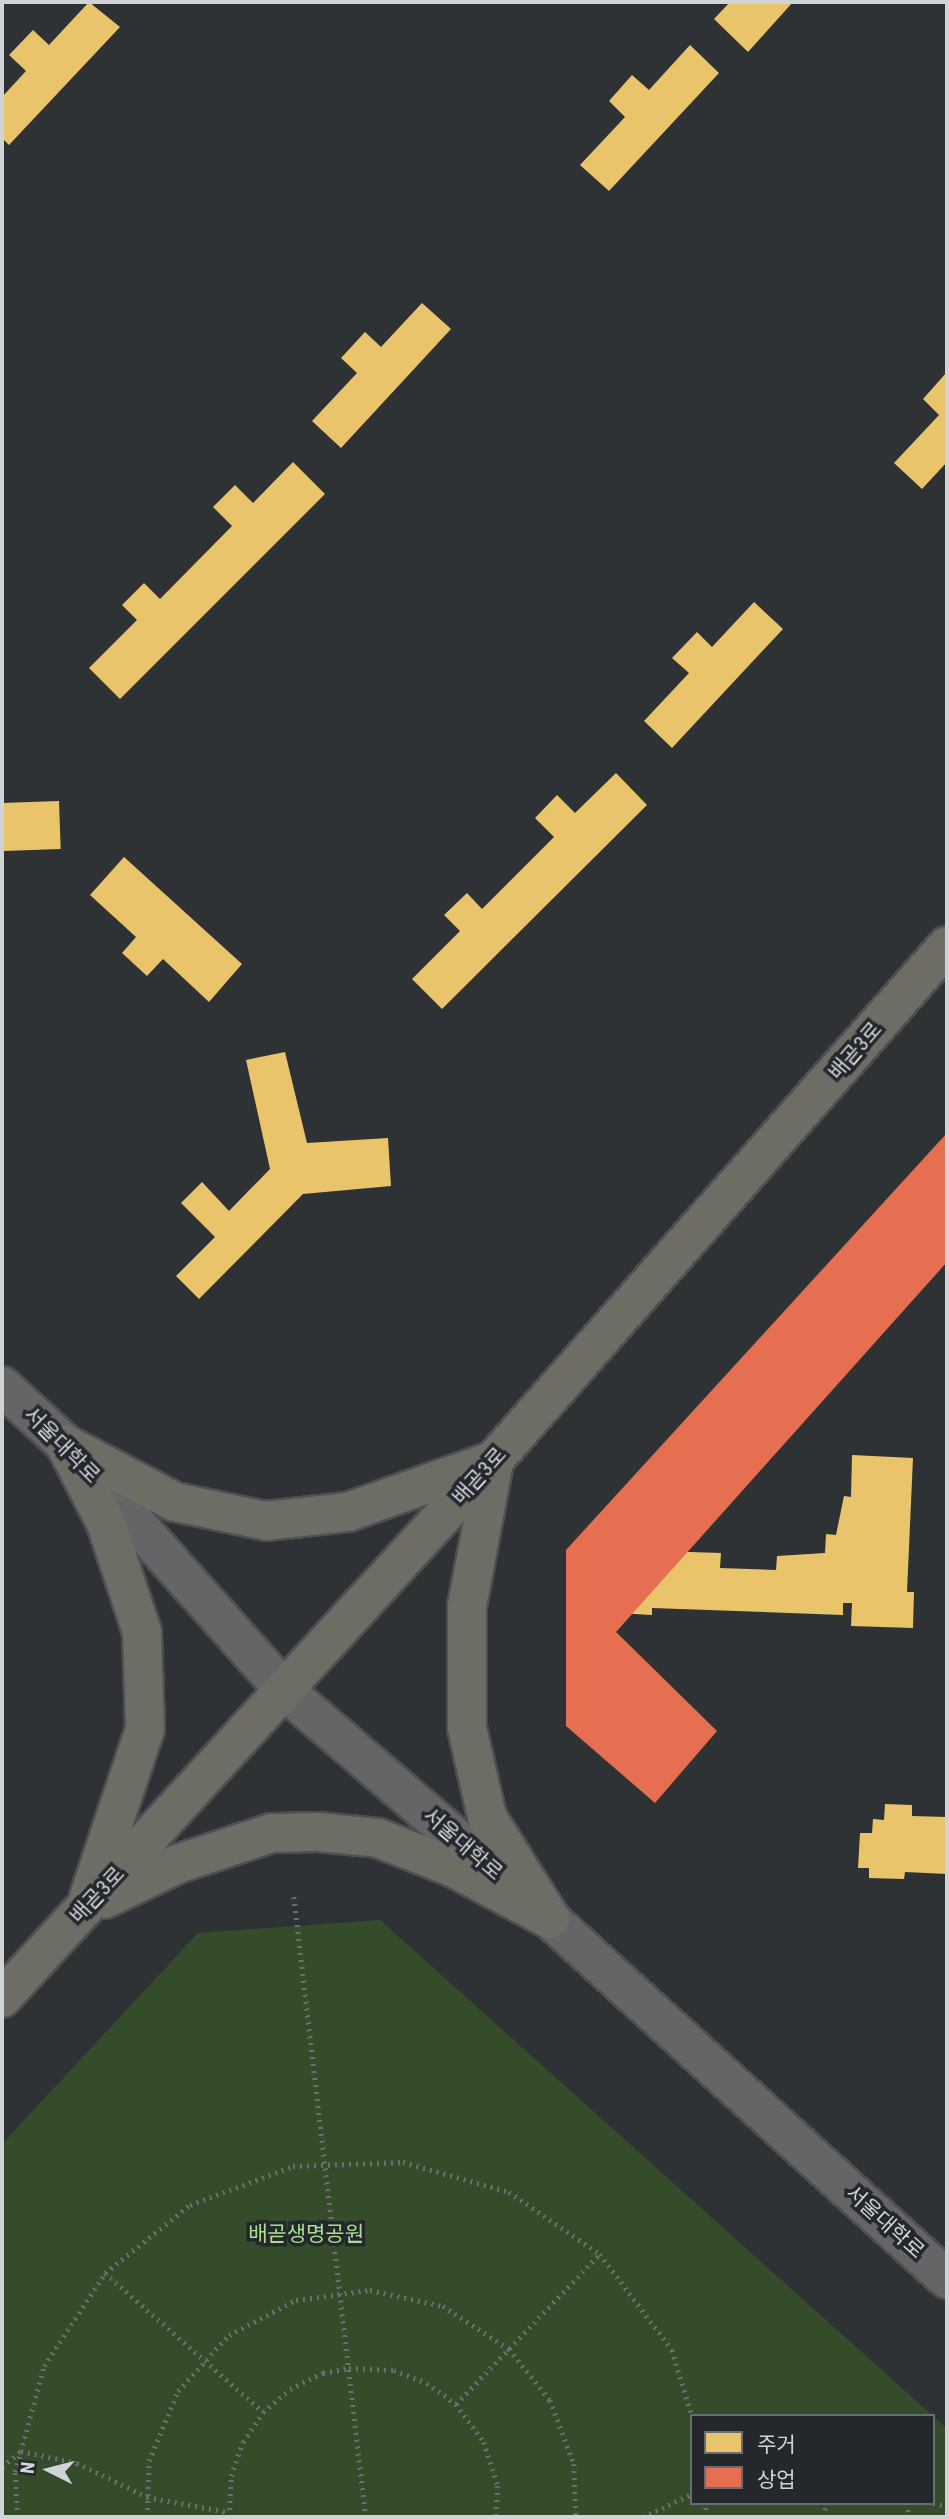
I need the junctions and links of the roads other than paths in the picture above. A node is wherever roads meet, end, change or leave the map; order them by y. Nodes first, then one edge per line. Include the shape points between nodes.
1 (947, 946) edge
2 (2, 1386) edge
3 (65, 1444) junction
4 (494, 1460) junction
5 (284, 1690) junction
6 (84, 1910) junction
7 (550, 1919) junction
8 (2, 1998) edge
9 (947, 2278) edge

1 - 4 main road, 배곧3로
2 - 3 street, 서울대학로
3 - 4 main road via 175,1502 266,1521 348,1512
3 - 5 street, 서울대학로
3 - 6 main road via 106,1522 142,1632 145,1729
4 - 5 main road, 배곧3로
4 - 7 main road via 467,1606 467,1728 487,1818
5 - 6 main road, 배곧3로
5 - 7 street, 서울대학로
6 - 7 main road via 189,1860 272,1833 318,1832 378,1838 452,1867
6 - 8 main road, 배곧3로
7 - 9 street, 서울대학로

